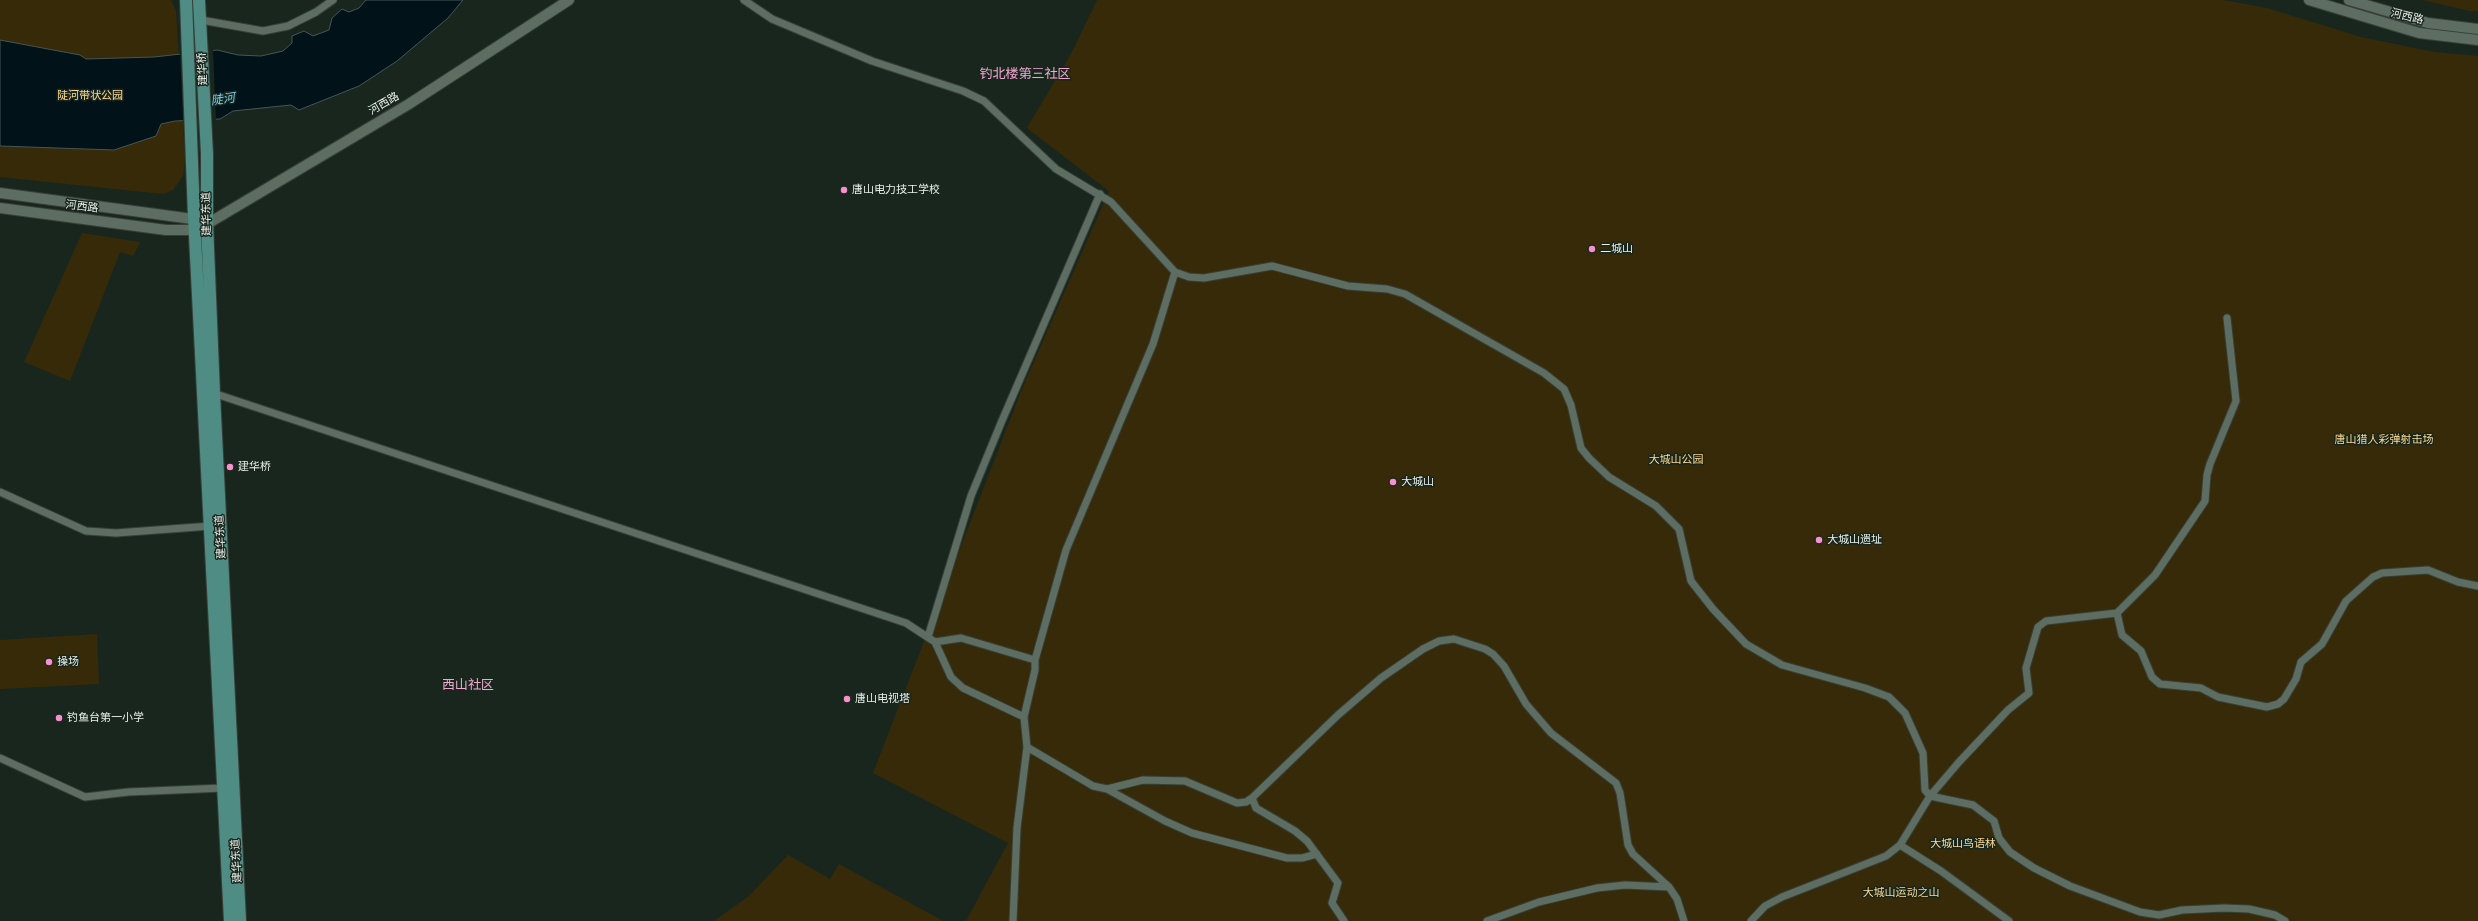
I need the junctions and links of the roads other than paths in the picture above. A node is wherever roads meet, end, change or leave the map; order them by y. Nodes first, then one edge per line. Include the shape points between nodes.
1 (186, 0) edge
2 (199, 0) edge
3 (333, 0) edge
4 (569, 0) edge
5 (744, 0) edge
6 (2309, 0) edge
7 (2349, 0) edge
8 (201, 20) junction
9 (2478, 29) edge
10 (2478, 40) edge
11 (207, 154) joint
12 (193, 157) joint
13 (0, 192) edge
14 (1100, 194) junction
15 (0, 208) edge
16 (194, 218) junction
17 (207, 223) junction
18 (196, 230) junction
19 (1175, 272) junction
20 (2227, 318) dead end
21 (203, 387) junction
22 (214, 394) junction
23 (0, 492) edge
24 (211, 526) junction
25 (2478, 586) edge
26 (2117, 613) junction
27 (928, 637) junction
28 (935, 642) junction
29 (1035, 660) junction
30 (1024, 717) junction
31 (1027, 747) junction
32 (0, 758) edge
33 (223, 788) junction
34 (1107, 789) junction
35 (1930, 796) junction
36 (1252, 798) junction
37 (1900, 845) junction
38 (1317, 854) junction
39 (1669, 887) junction
40 (230, 921) edge
41 (240, 921) edge
42 (1013, 921) edge
43 (1344, 921) edge
44 (1487, 921) edge
45 (1684, 921) edge
46 (1751, 921) edge
47 (2010, 921) edge
48 (2285, 921) edge

1 - 12 main road, 建华桥
2 - 8 main road
3 - 8 street via 288,26 263,31
4 - 17 street, 河西路 via 409,104
5 - 14 street via 772,19 872,61 963,91 984,101 1056,169
6 - 10 street, 河西路 via 2419,33
7 - 9 street, 河西路 via 2428,23
8 - 11 main road, 建华桥
11 - 17 main road, 建华东道
12 - 16 main road, 建华东道
13 - 16 street, 河西路
14 - 19 street via 1111,202
14 - 27 street via 971,496
15 - 18 street, 河西路 via 166,230
16 - 17 street, 河西路
16 - 18 main road, 建华东道
17 - 18 street, 河西路
17 - 22 main road, 建华东道
18 - 21 main road, 建华东道
19 - 29 street via 1153,344 1066,550
19 - 35 street via 1189,277 1204,278 1272,266 1348,286 1387,289 1405,294 1544,373 1564,389 1571,405 1581,448 1609,478 1656,506 1679,529 1691,581 1746,644 1782,665 1889,697 1905,713 1923,753 1926,790
20 - 26 street via 2236,400 2206,475 2205,501 2155,575
21 - 22 street
21 - 24 main road, 建华东道
22 - 27 street via 906,623
22 - 41 main road, 建华东道
23 - 24 street via 86,531 116,533
24 - 33 main road, 建华东道
25 - 26 street via 2458,582 2428,570 2382,573 2373,577 2346,601 2322,644 2301,662 2296,679 2284,698 2278,704 2267,707 2218,697 2201,688 2160,684 2152,677 2141,651 2122,635
26 - 35 street via 2046,621 2038,627 2026,668 2029,693 2008,710
27 - 28 street
28 - 29 street via 961,638
28 - 30 street via 951,677 963,688
29 - 30 street
30 - 31 street
31 - 34 street via 1093,786
31 - 42 street via 1017,828
32 - 33 street via 85,797 128,792
33 - 40 main road, 建华东道
34 - 36 street via 1143,780 1185,781 1237,803
34 - 38 street via 1192,833 1287,858
35 - 37 street
35 - 48 street via 1973,805 1994,821 1999,838 2010,852 2034,868 2070,886 2140,912 2159,915 2182,910 2249,909 2275,915
36 - 38 street via 1256,808 1295,831
36 - 39 street via 1338,715 1381,678 1423,649 1439,641 1454,639 1485,648 1494,654 1526,704 1551,733 1616,783 1620,793 1628,845 1633,854
37 - 46 street via 1886,856 1782,897 1765,906
37 - 47 street via 1947,875
38 - 43 street via 1338,883 1332,903
39 - 44 street via 1625,885 1596,888 1539,902
39 - 45 street via 1677,899

